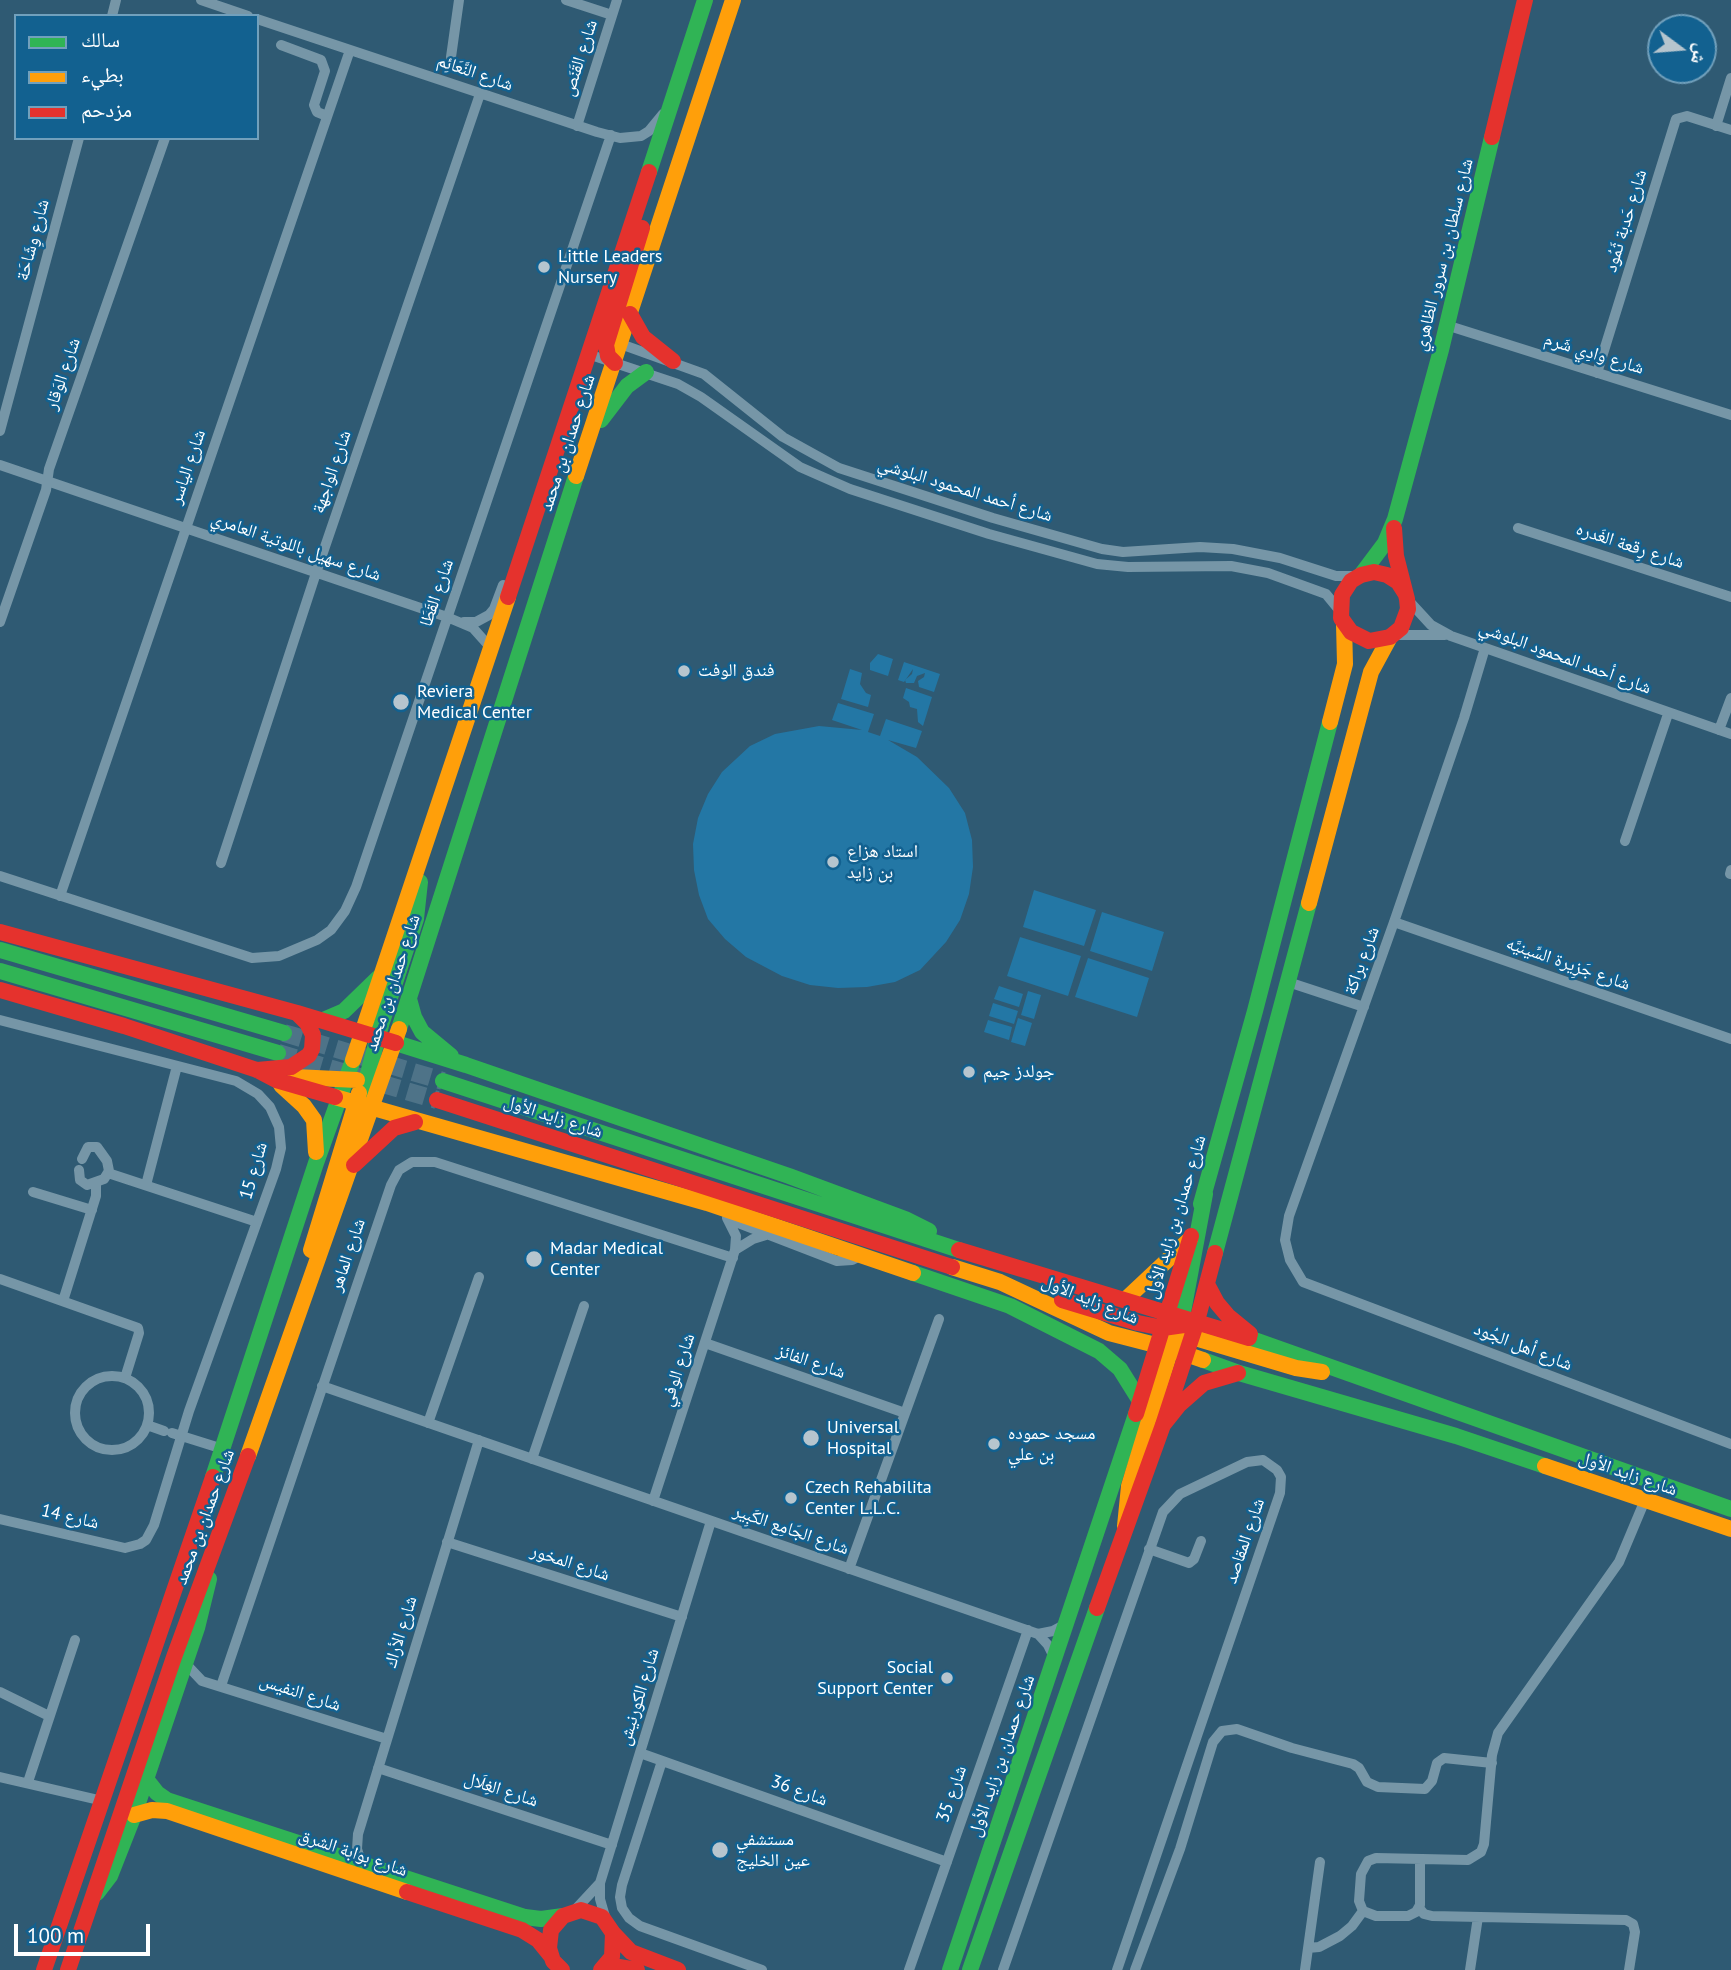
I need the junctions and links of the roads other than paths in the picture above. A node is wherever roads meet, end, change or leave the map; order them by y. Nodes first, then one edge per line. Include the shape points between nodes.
1 (103, 0) edge
2 (201, 0) edge
3 (459, 0) edge
4 (566, 0) edge
5 (617, 0) edge
6 (705, 0) edge
7 (733, 0) edge
8 (1525, 0) edge
9 (116, 2) edge
10 (212, 4) junction
11 (209, 14) edge
12 (242, 14) edge
13 (612, 15) junction
14 (259, 20) edge
15 (281, 44) dead end
16 (350, 50) junction
17 (451, 57) dead end
18 (1731, 78) edge
19 (480, 94) junction
20 (671, 105) junction
21 (327, 116) junction
22 (1716, 125) junction
23 (576, 126) junction
24 (1731, 130) edge
25 (611, 135) junction
26 (78, 140) edge
27 (164, 140) edge
28 (629, 314) junction
29 (1446, 326) junction
30 (607, 339) junction
31 (602, 358) junction
32 (673, 361) junction
33 (646, 372) junction
34 (1597, 373) junction
35 (1731, 415) edge
36 (0, 431) edge
37 (591, 434) junction
38 (0, 465) edge
39 (47, 481) junction
40 (569, 502) junction
41 (1395, 519) junction
42 (1518, 528) dead end
43 (186, 529) junction
44 (525, 549) junction
45 (316, 573) junction
46 (1360, 575) junction
47 (1406, 596) junction
48 (1731, 597) edge
49 (447, 617) junction
50 (1342, 617) junction
51 (0, 622) edge
52 (461, 622) junction
53 (1392, 636) junction
54 (1451, 636) junction
55 (489, 647) junction
56 (1485, 648) junction
57 (1731, 698) edge
58 (1668, 714) junction
59 (1719, 730) junction
60 (1731, 734) edge
61 (1625, 841) dead end
62 (420, 861) junction
63 (221, 863) dead end
64 (0, 876) edge
65 (60, 896) junction
66 (1394, 922) junction
67 (0, 932) edge
68 (0, 950) edge
69 (0, 971) edge
70 (382, 973) junction
71 (1288, 982) junction
72 (0, 990) edge
73 (409, 999) junction
74 (1364, 1007) junction
75 (296, 1013) junction
76 (0, 1020) edge
77 (323, 1020) junction
78 (284, 1033) tunnel mouth
79 (370, 1035) junction
80 (1731, 1039) edge
81 (395, 1043) junction
82 (278, 1053) tunnel mouth
83 (466, 1065) junction
84 (177, 1066) junction
85 (257, 1070) junction
86 (358, 1079) junction
87 (276, 1080) junction
88 (443, 1081) tunnel mouth
89 (340, 1099) junction
90 (437, 1100) tunnel mouth
91 (364, 1106) junction
92 (419, 1121) junction
93 (316, 1163) junction
94 (350, 1170) junction
95 (108, 1173) junction
96 (96, 1183) junction
97 (146, 1185) junction
98 (664, 1191) junction
99 (33, 1192) dead end
100 (1205, 1194) junction
101 (92, 1210) junction
102 (726, 1219) junction
103 (257, 1222) junction
104 (766, 1235) junction
105 (1190, 1239) junction
106 (956, 1249) junction
107 (734, 1254) junction
108 (862, 1254) junction
109 (478, 1277) dead end
110 (312, 1278) junction
111 (0, 1279) edge
112 (1000, 1282) junction
113 (1303, 1282) joint
114 (1208, 1286) junction
115 (1126, 1299) junction
116 (63, 1301) junction
117 (584, 1306) dead end
118 (1010, 1306) junction
119 (939, 1318) dead end
120 (1109, 1332) junction
121 (1177, 1333) junction
122 (1261, 1342) junction
123 (705, 1343) junction
124 (1239, 1373) junction
125 (1348, 1373) junction
126 (125, 1378) junction
127 (321, 1386) junction
128 (1140, 1401) junction
129 (905, 1413) junction
130 (428, 1423) junction
131 (148, 1425) junction
132 (1163, 1425) junction
133 (173, 1433) junction
134 (479, 1440) junction
135 (1731, 1444) edge
136 (223, 1449) junction
137 (532, 1459) junction
138 (1684, 1493) junction
139 (1645, 1500) junction
140 (653, 1501) junction
141 (1731, 1501) edge
142 (1731, 1509) edge
143 (0, 1519) edge
144 (711, 1521) junction
145 (1125, 1526) junction
146 (1731, 1529) edge
147 (1201, 1541) dead end
148 (447, 1542) junction
149 (216, 1543) junction
150 (132, 1547) joint
151 (1149, 1549) junction
152 (849, 1569) junction
153 (682, 1617) junction
154 (1067, 1623) junction
155 (1033, 1632) junction
156 (75, 1640) dead end
157 (1055, 1658) junction
158 (185, 1663) junction
159 (202, 1681) junction
160 (221, 1686) junction
161 (176, 1689) junction
162 (0, 1692) edge
163 (49, 1716) junction
164 (387, 1739) junction
165 (640, 1753) junction
166 (662, 1761) junction
167 (1492, 1763) junction
168 (378, 1768) junction
169 (0, 1777) edge
170 (146, 1779) junction
171 (28, 1782) junction
172 (103, 1801) junction
173 (134, 1815) junction
174 (358, 1835) junction
175 (612, 1845) junction
176 (339, 1855) junction
177 (1420, 1859) junction
178 (361, 1862) junction
179 (947, 1862) junction
180 (1320, 1863) dead end
181 (600, 1883) junction
182 (93, 1897) junction
183 (1419, 1909) junction
184 (1363, 1911) junction
185 (569, 1913) junction
186 (1478, 1917) junction
187 (610, 1928) junction
188 (1308, 1948) junction
189 (556, 1965) edge
190 (749, 1968) edge
191 (44, 1970) edge
192 (68, 1970) edge
193 (602, 1970) edge
194 (637, 1970) edge
195 (678, 1970) edge
196 (762, 1970) edge
197 (909, 1970) edge
198 (950, 1970) edge
199 (970, 1970) edge
200 (1003, 1970) edge
201 (1117, 1970) edge
202 (1135, 1970) edge
203 (1304, 1970) edge
204 (1470, 1970) edge
205 (1629, 1970) edge

1 - 9 street
2 - 10 street
3 - 17 street
4 - 13 street
5 - 13 street, شارع القَنَص
6 - 20 main road, شارع حمدان بن محمد
7 - 28 main road, شارع حمدان بن محمد
8 - 29 main road, شارع سلطان بن سرور الظاهري
10 - 11 street
10 - 12 street
13 - 23 street, شارع القَنَص
14 - 16 street, شارع النَّعَائِم
15 - 21 street via 321,60 325,71 314,105
16 - 19 street, شارع النَّعَائِم
16 - 21 street, شارع الياسر
18 - 22 street
19 - 23 street, شارع النَّعَائِم
19 - 45 street, شارع الواجهة
20 - 25 street, شارع النَّعَائِم via 641,136
20 - 30 main road, شارع حمدان بن محمد via 644,187
21 - 43 street, شارع الياسر
22 - 24 street, شارع حَدبة ثَمُود
22 - 34 street, شارع حَدبة ثَمُود via 1687,116 1676,120
23 - 25 street, شارع النَّعَائِم
25 - 49 street, شارع القَطَا
26 - 36 street, شارع وِشَاحَة
27 - 39 street, شارع الوَقار
28 - 30 main road, شارع حمدان بن محمد
28 - 32 main road via 643,337
29 - 34 street, شارع وادِي شَرم
29 - 41 main road, شارع سلطان بن سرور الظاهري
30 - 31 main road, شارع حمدان بن محمد
30 - 31 main road, شارع حمدان بن محمد
30 - 32 street, شارع أحمد المحمود البلوشي
31 - 33 street, شارع أحمد المحمود البلوشي
31 - 37 main road, شارع حمدان بن محمد
31 - 40 main road via 565,483
31 - 44 main road, شارع حمدان بن محمد
32 - 46 street, شارع أحمد المحمود البلوشي via 714,379 783,437 839,468 993,518 1109,550 1233,549 1336,576
33 - 37 main road via 619,394
33 - 50 street, شارع أحمد المحمود البلوشي via 688,389 800,467 850,489 1097,564 1231,566 1268,573 1326,594
34 - 35 street, شارع وادِي شَرم
37 - 40 main road, شارع حمدان بن محمد
38 - 39 street, شارع سهيل باللوتية العامري
39 - 43 street, شارع سهيل باللوتية العامري
39 - 51 street, شارع الوَقار
40 - 73 main road, شارع حمدان بن محمد
41 - 46 main road, شارع سلطان بن سرور الظاهري via 1385,543
41 - 47 main road, شارع سلطان بن سرور الظاهري via 1396,556
42 - 48 street, شارع رِقعة الغَدره
43 - 45 street, شارع سهيل باللوتية العامري
43 - 65 street, شارع الياسر
44 - 52 street via 510,569 489,615 476,622
44 - 55 main road, شارع حمدان بن محمد
45 - 49 street, شارع سهيل باللوتية العامري
45 - 63 street, شارع الواجهة
46 - 47 main road via 1387,575
46 - 50 main road via 1342,594
47 - 53 main road via 1406,619
47 - 54 street, شارع أحمد المحمود البلوشي via 1431,625
49 - 52 street, شارع سهيل باللوتية العامري
49 - 65 street, شارع القَطَا via 356,887 331,930 279,956 252,958
50 - 53 main road via 1359,638
50 - 100 main road, شارع حمدان بن زايد الأول via 1345,664
52 - 55 street, شارع سهيل باللوتية العامري via 478,632
53 - 54 street, شارع أحمد المحمود البلوشي
53 - 71 main road, شارع حمدان بن زايد الأول via 1371,672
54 - 56 street, شارع أحمد المحمود البلوشي
55 - 62 main road, شارع حمدان بن محمد
56 - 58 street, شارع أحمد المحمود البلوشي
56 - 66 street, شارع براكة
57 - 59 street
58 - 59 street, شارع أحمد المحمود البلوشي
58 - 61 street, شارع أحمد المحمود البلوشي
59 - 60 street, شارع أحمد المحمود البلوشي
62 - 70 main road, شارع حمدان بن محمد
62 - 79 main road via 416,919
64 - 65 street, شارع القَطَا
66 - 74 street, شارع براكة
66 - 80 street, شارع جَزِيرة السِّينيَّه
67 - 75 main road
68 - 78 main road
69 - 82 main road
70 - 77 main road via 344,1011
70 - 79 main road, شارع حمدان بن محمد
71 - 74 street
71 - 114 main road, شارع حمدان بن زايد الأول
72 - 85 main road
73 - 81 main road, شارع حمدان بن محمد
73 - 83 main road via 422,1032
74 - 113 street, شارع براكة via 1289,1216 1285,1240
75 - 77 main road
75 - 85 main road via 313,1035 309,1055 291,1067
76 - 84 street, شارع 15
77 - 79 main road
79 - 81 main road
79 - 86 main road, شارع حمدان بن محمد
81 - 83 main road
81 - 86 main road via 382,1065
81 - 91 main road, شارع حمدان بن محمد
83 - 106 main road via 892,1214
84 - 97 street
84 - 103 street, شارع 15 via 245,1085 264,1099 276,1119 281,1148
85 - 86 main road via 311,1079
85 - 87 main road
86 - 89 main road, شارع حمدان بن محمد
86 - 91 main road via 368,1099
87 - 89 main road
87 - 93 main road via 314,1120
88 - 106 main road, شارع زايد الأول
89 - 91 main road
89 - 93 main road, شارع حمدان بن محمد
90 - 112 main road, شارع زايد الأول
91 - 92 main road
91 - 94 main road, شارع حمدان بن محمد
91 - 110 main road via 311,1246
92 - 94 main road via 394,1128
92 - 98 main road
93 - 136 main road, شارع حمدان بن محمد
94 - 110 main road, شارع حمدان بن محمد
95 - 96 street
95 - 96 street via 108,1164 97,1147 88,1147 79,1177 82,1183
95 - 97 street
96 - 101 street
97 - 103 street
98 - 102 street
98 - 108 main road
99 - 101 street
100 - 105 main road, شارع حمدان بن زايد الأول
100 - 121 main road
101 - 116 street
102 - 104 street
102 - 107 street via 734,1230
103 - 133 street, شارع 15
104 - 107 street via 747,1242
104 - 108 street via 837,1261
105 - 115 main road
105 - 121 main road, شارع حمدان بن زايد الأول
106 - 115 main road, شارع زايد الأول
107 - 123 street, شارع الوفي
107 - 127 street, شارع الماهر via 435,1162 412,1161 399,1170 391,1185
108 - 118 main road
109 - 130 street
110 - 149 main road, شارع حمدان بن محمد
111 - 116 street
112 - 120 main road, شارع زايد الأول
112 - 121 main road
113 - 135 street, شارع أهل الجُود
114 - 121 main road, شارع حمدان بن زايد الأول
114 - 122 main road via 1228,1316
115 - 121 main road, شارع زايد الأول
116 - 126 street via 138,1328
117 - 137 street
118 - 120 main road
118 - 128 main road via 1099,1351 1120,1369
119 - 129 street
120 - 121 main road, شارع زايد الأول
121 - 122 main road, شارع زايد الأول
121 - 124 main road, شارع زايد الأول
121 - 125 main road via 1296,1368
121 - 128 main road, شارع حمدان بن زايد الأول
121 - 132 main road, شارع حمدان بن زايد الأول
121 - 145 main road via 1129,1486
122 - 125 main road, شارع زايد الأول
123 - 129 street, شارع الفائز
123 - 140 street, شارع الوفي
124 - 132 main road via 1204,1383
124 - 139 main road, شارع زايد الأول via 1455,1436
125 - 138 main road, شارع زايد الأول
126 - 131 street via 145,1397
126 - 131 street via 103,1377 84,1388 75,1408 79,1430 93,1446 114,1451 135,1443
127 - 130 street, شارع الجَامِع الكَبِير
127 - 160 street, شارع الماهر
128 - 154 main road, شارع حمدان بن زايد الأول
129 - 152 street
130 - 134 street, شارع الجَامِع الكَبِير
131 - 133 street
132 - 145 main road, شارع حمدان بن زايد الأول
133 - 136 street
133 - 150 street, شارع 15 via 151,1533
134 - 137 street, شارع الجَامِع الكَبِير
134 - 148 street, شارع الأراك
136 - 172 main road, شارع حمدان بن محمد
137 - 140 street, شارع الجَامِع الكَبِير
138 - 141 street
138 - 142 main road, شارع زايد الأول
139 - 146 main road, شارع زايد الأول
139 - 167 street via 1619,1562 1502,1726
140 - 144 street, شارع الجَامِع الكَبِير
143 - 150 street, شارع 14
144 - 152 street, شارع الجَامِع الكَبِير
144 - 153 street, شارع الكورنيش
145 - 199 main road, شارع حمدان بن زايد الأول
147 - 151 street via 1189,1563
148 - 153 street, شارع المخور
148 - 164 street, شارع الأراك
149 - 158 main road
149 - 182 main road, شارع حمدان بن محمد
151 - 200 street, شارع المقاصد
151 - 201 street, شارع المقاصد via 1163,1512 1180,1494 1247,1462 1263,1460 1277,1469 1280,1493
152 - 155 street, شارع الجَامِع الكَبِير
153 - 165 street, شارع الكورنيش
154 - 155 street via 1053,1631
154 - 157 main road, شارع حمدان بن زايد الأول
155 - 157 street
155 - 179 street, شارع 35
156 - 163 street
157 - 198 main road, شارع حمدان بن زايد الأول
158 - 159 street
158 - 161 main road
159 - 160 street, شارع النفيس
159 - 161 street
160 - 164 street, شارع النفيس
161 - 170 main road
162 - 163 street
163 - 171 street
164 - 168 street, شارع الأراك
165 - 166 street, شارع 36
165 - 175 street, شارع الكورنيش
166 - 179 street, شارع 36
166 - 190 street via 622,1885 622,1908 640,1926
167 - 177 street via 1481,1852 1468,1860
167 - 202 street via 1441,1758 1425,1788 1378,1787 1367,1782 1353,1764 1237,1729 1222,1731 1213,1742
168 - 174 street, شارع الأراك
168 - 175 street, شارع الغِلَال
169 - 171 street
170 - 173 main road
170 - 176 main road, شارع بوابة الشرق via 167,1800
171 - 172 street
172 - 191 main road, شارع حمدان بن محمد
173 - 182 main road via 110,1876
173 - 189 main road, شارع بوابة الشرق via 167,1811 495,1922 531,1935
174 - 176 street, شارع الأراك
174 - 178 street, شارع الأراك
175 - 181 street, شارع الكورنيش
176 - 178 main road, شارع بوابة الشرق
177 - 183 street
177 - 184 street via 1368,1861 1361,1874
178 - 185 main road, شارع بوابة الشرق via 525,1917
179 - 197 street, شارع 35
180 - 188 street
181 - 185 street, شارع الكورنيش
181 - 187 street, شارع الكورنيش
182 - 192 main road, شارع حمدان بن محمد
183 - 184 street via 1408,1916 1373,1916
183 - 186 street via 1432,1916
184 - 188 street via 1340,1936
185 - 187 main road via 589,1911
185 - 189 main road via 551,1930
186 - 204 street
186 - 205 street via 1626,1920 1635,1929
187 - 193 main road via 614,1949
187 - 195 main road via 619,1942 638,1955
188 - 203 street
190 - 196 street
193 - 194 main road

